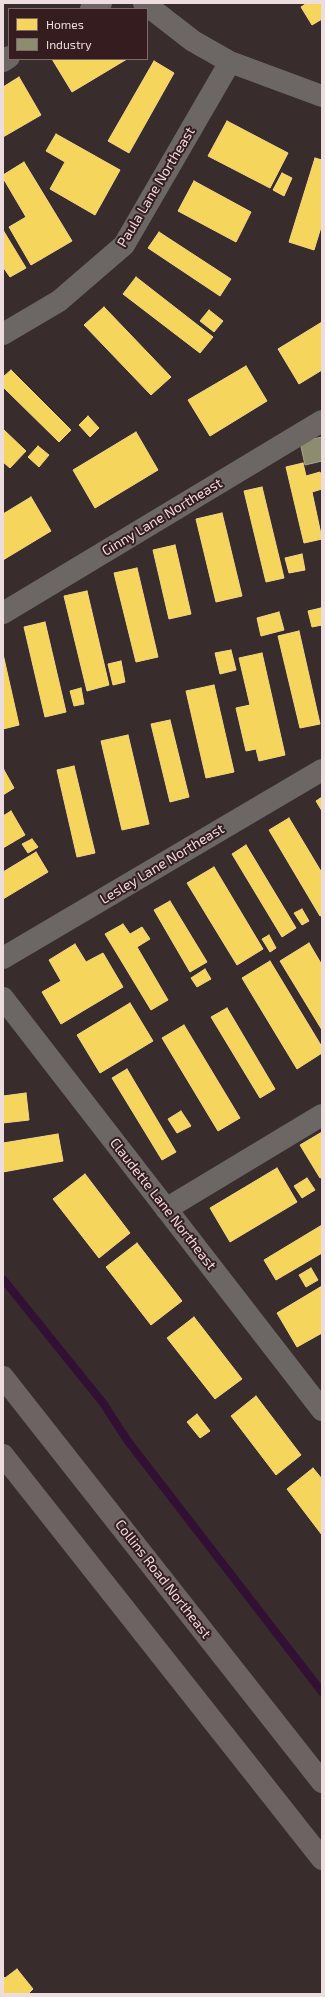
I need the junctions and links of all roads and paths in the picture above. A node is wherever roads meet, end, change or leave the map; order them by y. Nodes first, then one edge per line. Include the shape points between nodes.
1 (144, 3) edge
2 (230, 62) junction
3 (322, 96) edge
4 (3, 334) edge
5 (322, 421) edge
6 (3, 613) edge
7 (322, 770) edge
8 (3, 958) edge
9 (3, 998) edge
10 (322, 1115) edge
11 (166, 1209) junction
12 (3, 1377) edge
13 (315, 1387) edge
14 (322, 1410) edge
15 (3, 1455) edge
16 (322, 1782) edge
17 (322, 1859) edge

1 - 2 street via 193,42
2 - 3 street
2 - 4 street, Paula Lane Northeast via 124,245 59,301
5 - 6 street, Ginny Lane Northeast
7 - 8 street, Lesley Lane Northeast
9 - 11 street, Claudette Lane Northeast
10 - 11 street
11 - 13 street, Claudette Lane Northeast
12 - 16 highway, Collins Road Northeast
13 - 14 street, Claudette Lane Northeast
15 - 17 highway

